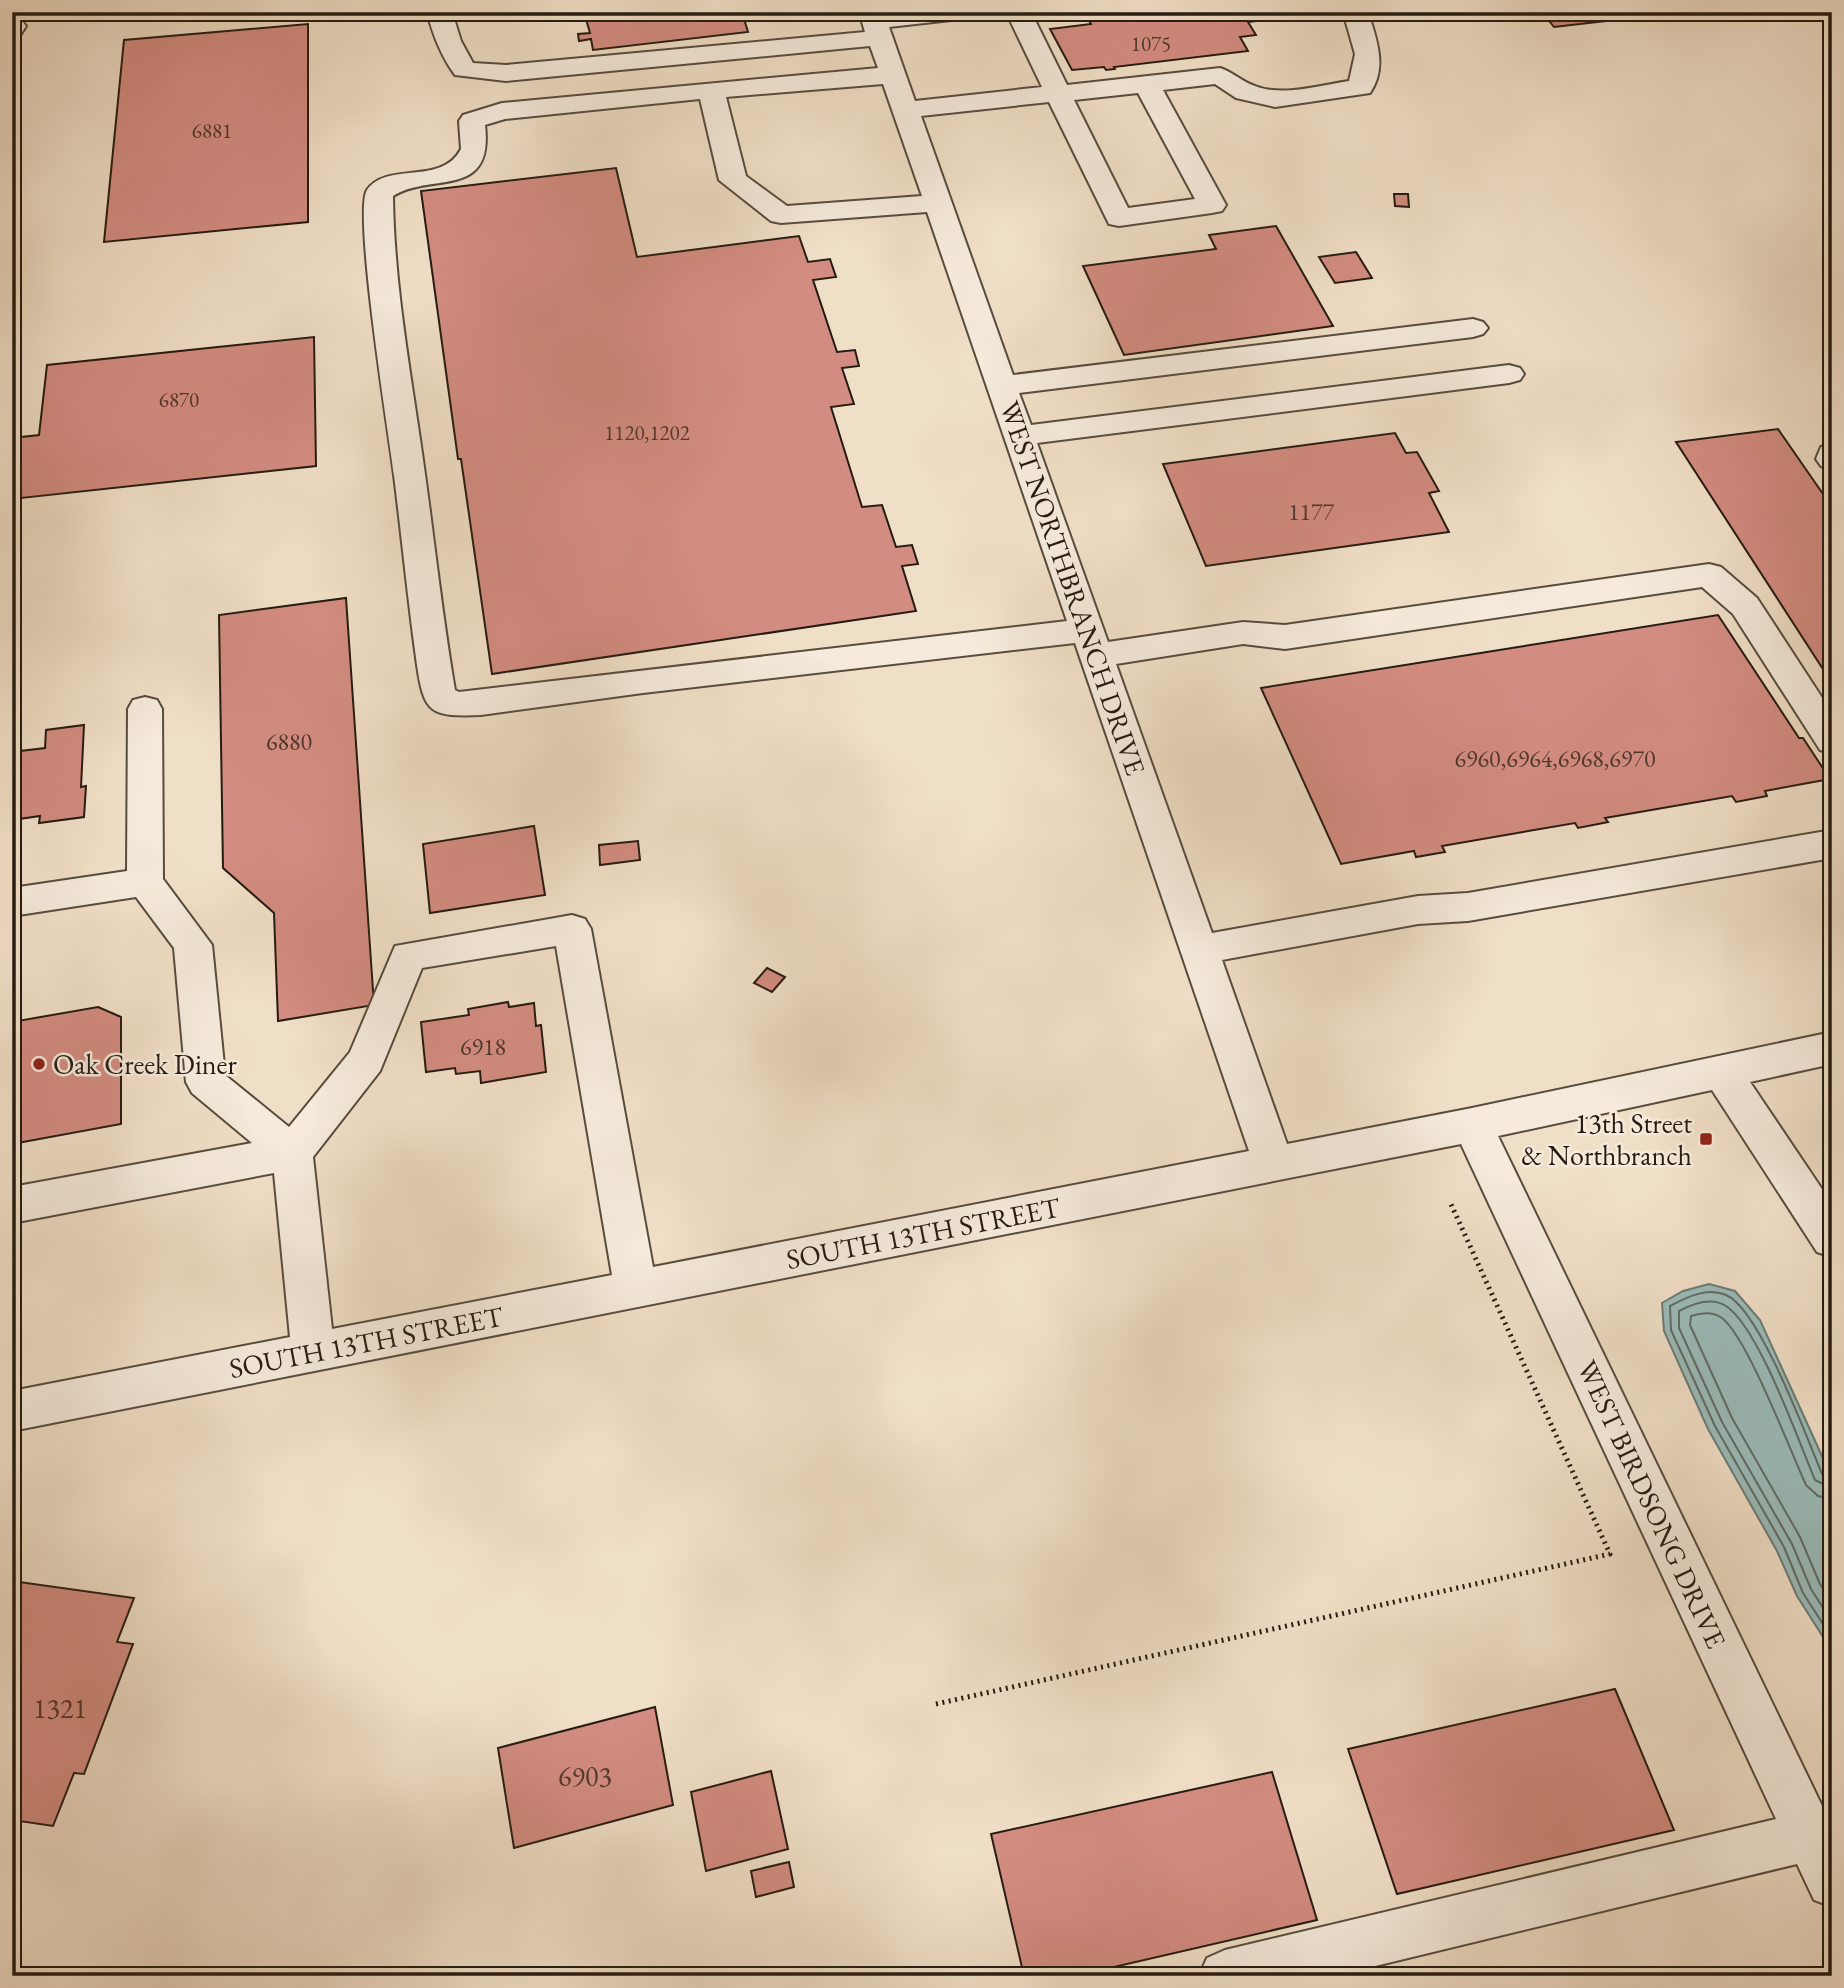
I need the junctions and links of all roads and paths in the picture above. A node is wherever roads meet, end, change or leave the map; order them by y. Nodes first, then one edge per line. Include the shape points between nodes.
1 (439, 12) edge
2 (960, 12) edge
3 (1018, 12) edge
4 (1354, 12) edge
5 (875, 24) edge
6 (893, 75) junction
7 (1146, 83) junction
8 (711, 90) junction
9 (1058, 93) junction
10 (906, 110) junction
11 (938, 203) junction
12 (1473, 328) dead end
13 (1509, 374) dead end
14 (1002, 386) junction
15 (1020, 436) junction
16 (1832, 454) edge
17 (1832, 459) edge
18 (1092, 643) junction
19 (145, 709) dead end
20 (1832, 741) edge
21 (1832, 844) edge
22 (145, 882) junction
23 (12, 902) edge
24 (1199, 950) junction
25 (1832, 1048) edge
26 (1722, 1072) junction
27 (1472, 1125) junction
28 (292, 1153) junction
29 (1274, 1164) junction
30 (1450, 1202) dead end
31 (12, 1205) edge
32 (1832, 1239) edge
33 (636, 1289) junction
34 (313, 1353) junction
35 (12, 1410) edge
36 (936, 1704) dead end
37 (1821, 1833) edge
38 (1832, 1882) edge
39 (1225, 1976) edge

1 - 5 street via 464,70 506,73
2 - 5 street
3 - 9 street
4 - 7 street via 1368,54 1361,87 1275,99 1245,92 1220,76
5 - 6 street, WEST NORTHBRANCH DRIVE
6 - 8 street
6 - 10 street, WEST NORTHBRANCH DRIVE
7 - 9 street
7 - 9 street via 1212,205 1119,218
8 - 11 street via 733,180 781,215
8 - 18 street via 502,111 472,121 474,149 464,166 450,174 388,185 379,193 390,337 439,696 455,704 481,703 643,681
9 - 10 street
10 - 11 street, WEST NORTHBRANCH DRIVE
11 - 14 street, WEST NORTHBRANCH DRIVE
12 - 14 street
13 - 15 street
14 - 15 street, WEST NORTHBRANCH DRIVE
15 - 18 street, WEST NORTHBRANCH DRIVE
16 - 17 street
18 - 20 street via 1242,633 1285,637 1709,575 1745,606
18 - 24 street, WEST NORTHBRANCH DRIVE
19 - 22 street
21 - 24 street
22 - 23 street
22 - 28 street via 193,945 206,1082
24 - 29 street, WEST NORTHBRANCH DRIVE
25 - 26 street, SOUTH 13TH STREET
26 - 27 street, SOUTH 13TH STREET
26 - 32 street
27 - 29 street, SOUTH 13TH STREET
27 - 37 street, WEST BIRDSONG DRIVE
28 - 31 street
28 - 33 street via 366,1060 408,956 572,929
28 - 34 street
29 - 33 street, SOUTH 13TH STREET
30 - 36 path via 1610,1554
33 - 34 street, SOUTH 13TH STREET
34 - 35 street, SOUTH 13TH STREET
37 - 38 street, WEST BIRDSONG DRIVE
37 - 39 street

